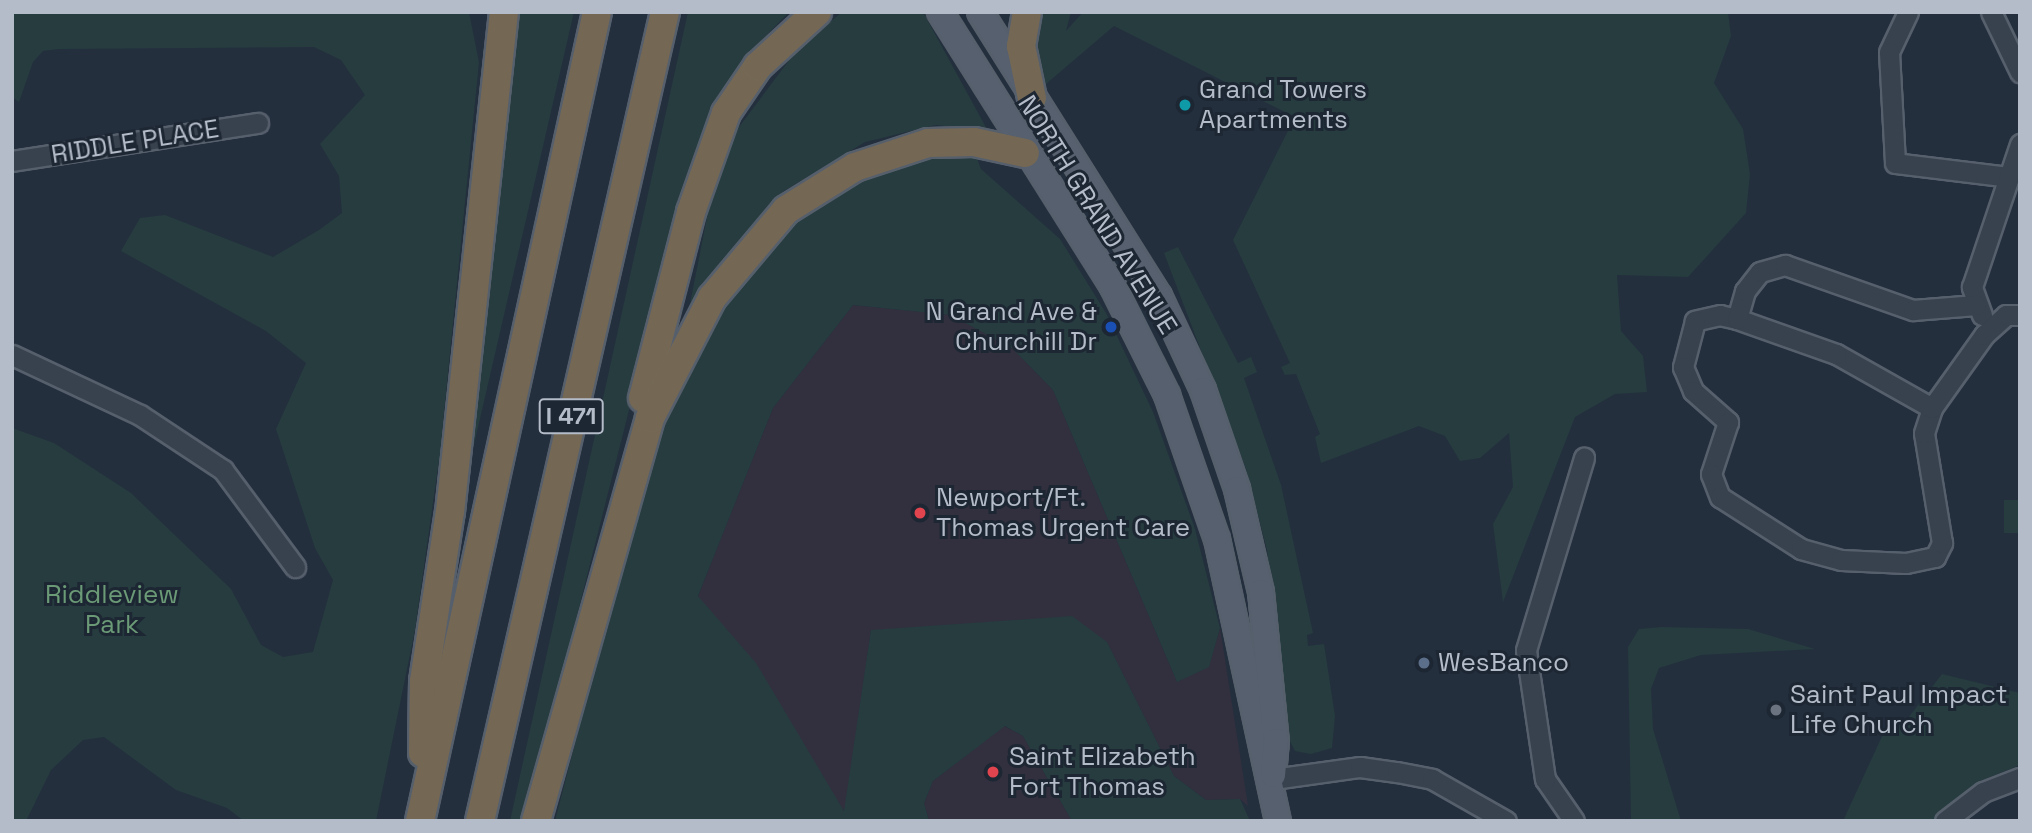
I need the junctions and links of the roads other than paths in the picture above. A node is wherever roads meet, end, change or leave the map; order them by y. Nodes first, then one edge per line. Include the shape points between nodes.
1 (504, 12) edge
2 (597, 12) edge
3 (664, 12) edge
4 (817, 12) edge
5 (940, 12) edge
6 (980, 12) edge
7 (1027, 12) edge
8 (1908, 12) edge
9 (1991, 12) edge
10 (2020, 72) edge
11 (1032, 98) junction
12 (258, 123) dead end
13 (2020, 144) edge
14 (1025, 153) junction
15 (12, 161) edge
16 (2009, 177) junction
17 (1976, 304) junction
18 (2020, 315) edge
19 (1737, 319) junction
20 (1993, 326) junction
21 (12, 355) edge
22 (1932, 408) junction
23 (1584, 458) dead end
24 (622, 508) junction
25 (295, 567) dead end
26 (2020, 778) edge
27 (1273, 779) junction
28 (421, 814) edge
29 (480, 821) edge
30 (536, 821) edge
31 (1278, 821) edge
32 (1506, 821) edge
33 (1574, 821) edge
34 (1945, 821) edge

1 - 28 highway via 450,512 424,681
2 - 28 highway, I 471
3 - 29 highway, I 471
4 - 24 highway via 758,66 733,101 707,158 638,418
5 - 14 main road, NORTH GRAND AVENUE
6 - 11 main road, NORTH GRAND AVENUE
7 - 11 highway via 1021,46
8 - 16 street via 1889,52 1895,163
9 - 10 street
11 - 27 main road, NORTH GRAND AVENUE via 1159,296 1224,446 1261,593 1276,741
12 - 15 street, RIDDLE PLACE
13 - 16 street
14 - 24 highway via 974,142 928,144 818,185 786,210 744,256 685,340 650,418
14 - 27 main road, NORTH GRAND AVENUE via 1113,287 1184,436 1217,539 1257,741
16 - 17 street via 1972,287
17 - 19 street via 1913,310 1776,265 1752,279
17 - 20 street
18 - 20 street via 2006,315
19 - 22 street via 1836,354
19 - 22 street via 1720,315 1695,321 1684,353 1693,391 1728,422 1711,474 1715,488 1801,549 1860,562 1935,557 1942,544 1924,433
20 - 22 street
21 - 25 street via 129,409 223,470
23 - 33 street via 1526,650 1545,779
24 - 30 highway
26 - 34 street via 1983,792
27 - 31 main road, NORTH GRAND AVENUE
27 - 32 street via 1360,767 1397,772 1432,779

